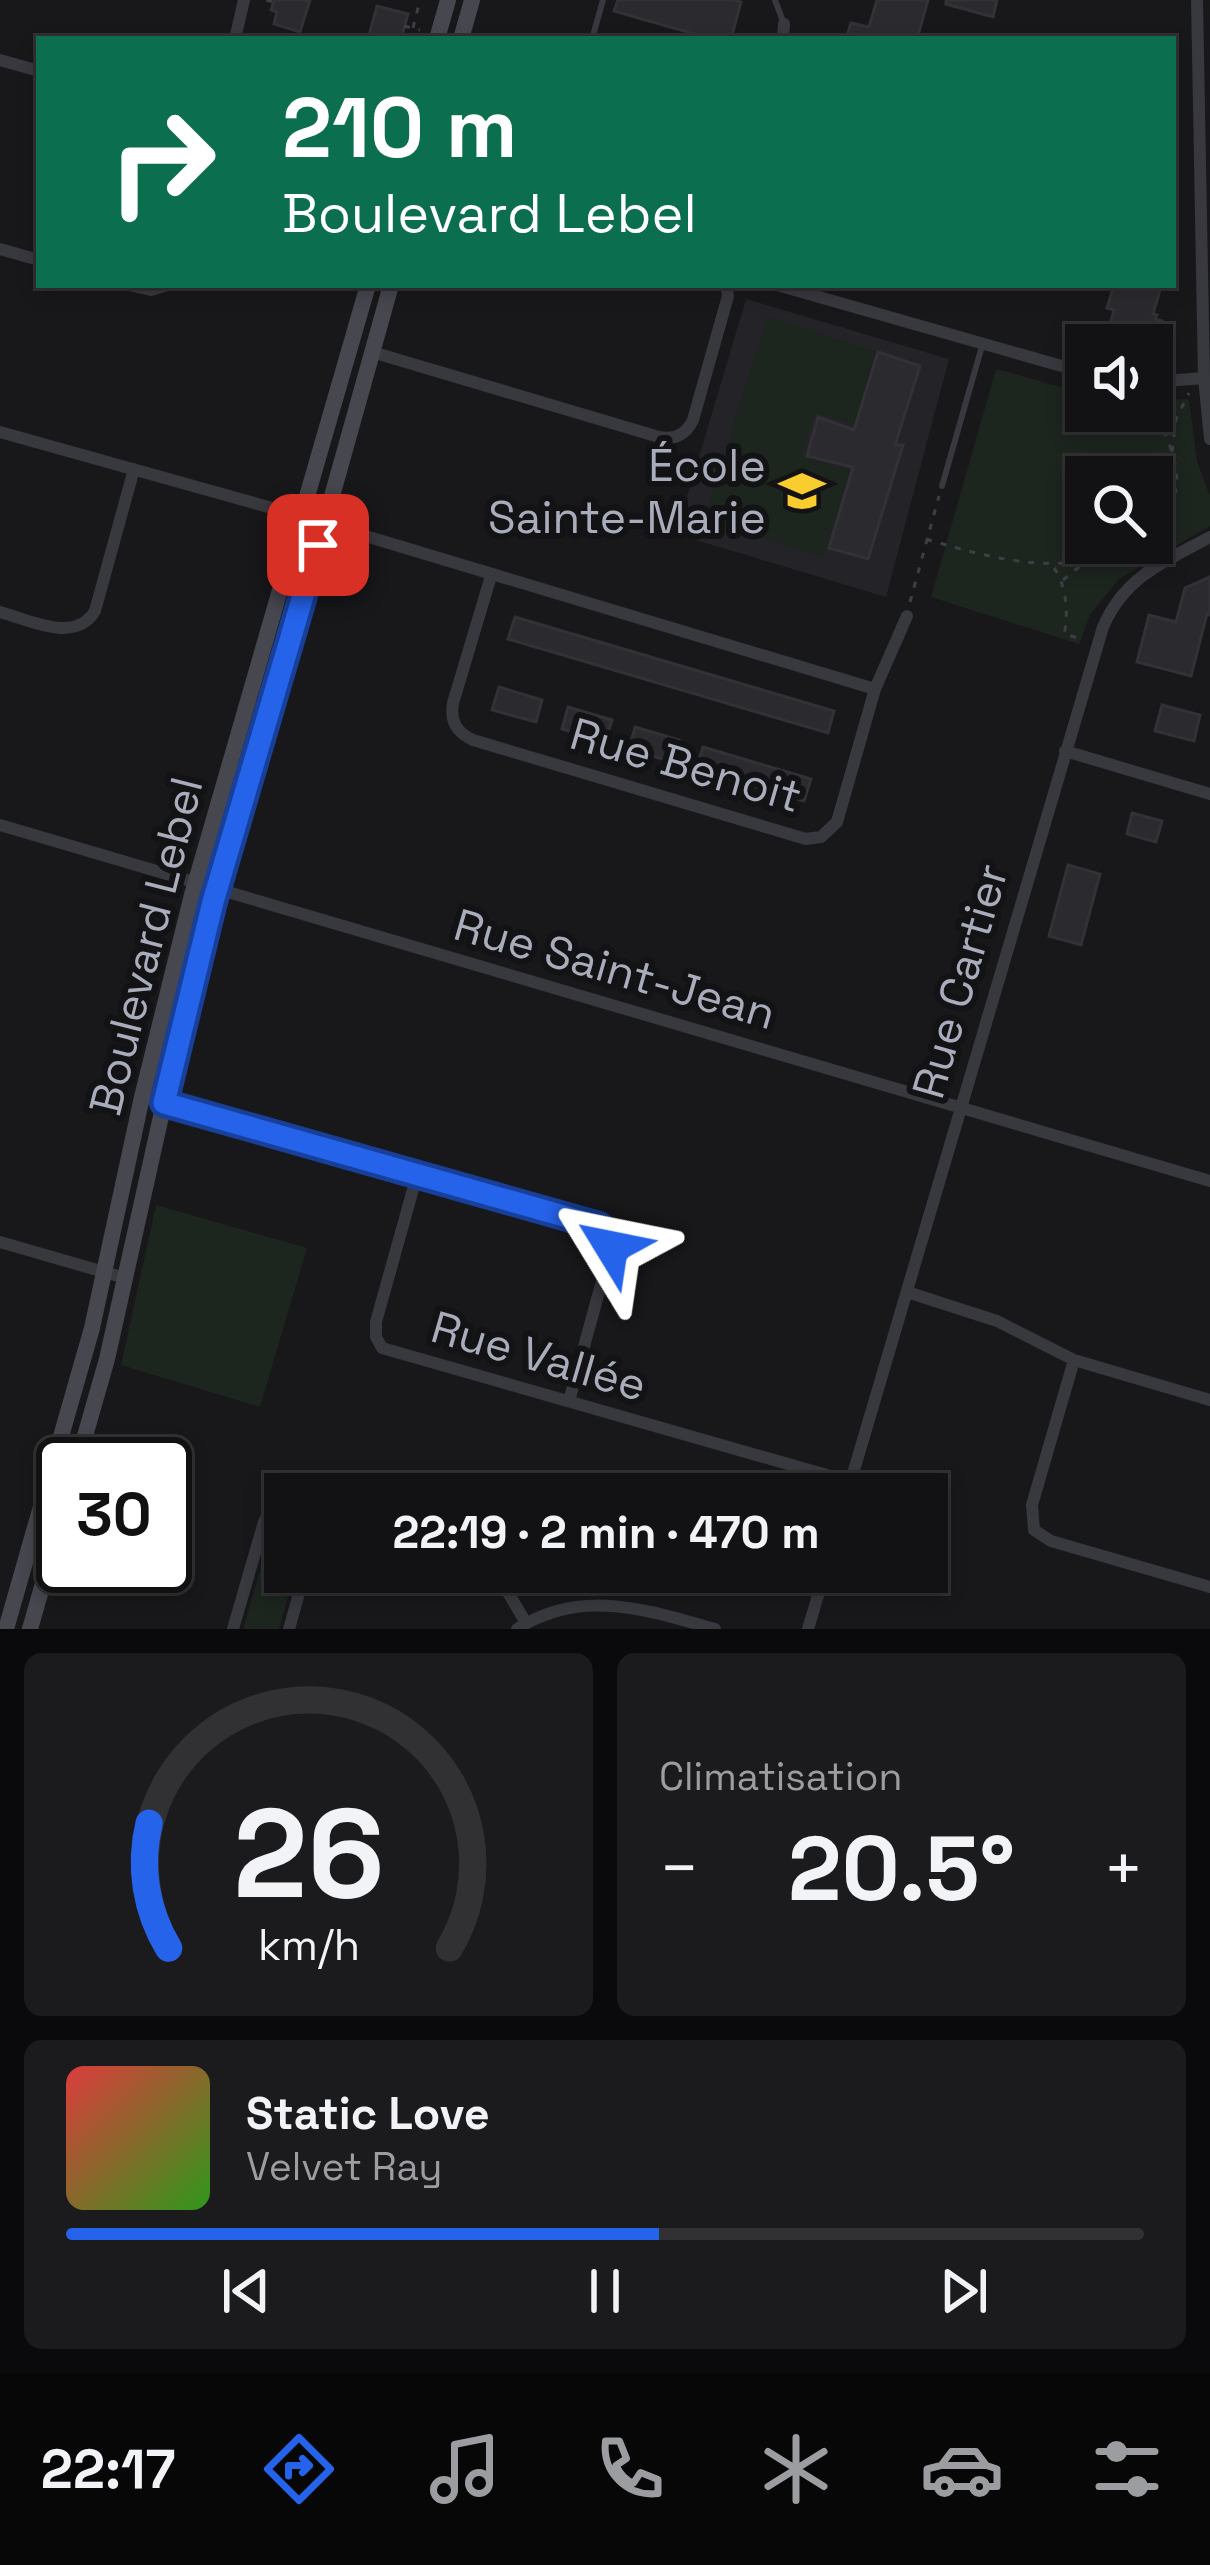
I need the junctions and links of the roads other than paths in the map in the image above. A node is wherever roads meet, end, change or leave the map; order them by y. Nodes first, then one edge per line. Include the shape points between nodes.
1 (244, 0) edge
2 (448, 0) edge
3 (472, 0) edge
4 (603, 0) edge
5 (775, 0) edge
6 (1197, 0) edge
7 (783, 32) edge
8 (236, 36) edge
9 (432, 36) edge
10 (462, 36) edge
11 (593, 36) edge
12 (0, 60) edge
13 (36, 70) edge
14 (0, 249) edge
15 (36, 259) edge
16 (367, 288) edge
17 (390, 288) edge
18 (727, 288) edge
19 (787, 288) edge
20 (1206, 298) edge
21 (983, 344) junction
22 (372, 352) junction
23 (1065, 367) edge
24 (1204, 378) junction
25 (1173, 380) edge
26 (0, 432) edge
27 (1210, 439) edge
28 (134, 470) junction
29 (942, 486) road end
30 (302, 518) junction
31 (324, 525) junction
32 (1210, 537) edge
33 (491, 576) junction
34 (0, 612) edge
35 (907, 616) road end
36 (875, 689) junction
37 (1065, 751) junction
38 (1210, 794) edge
39 (0, 825) edge
40 (195, 883) junction
41 (217, 890) junction
42 (142, 1097) junction
43 (164, 1103) junction
44 (961, 1108) junction
45 (417, 1175) junction
46 (1210, 1181) edge
47 (0, 1242) edge
48 (104, 1272) junction
49 (125, 1278) junction
50 (907, 1292) junction
51 (1074, 1360) junction
52 (1210, 1400) edge
53 (569, 1401) junction
54 (85, 1437) edge
55 (801, 1473) edge
56 (853, 1473) edge
57 (264, 1522) edge
58 (1210, 1587) edge
59 (40, 1593) edge
60 (298, 1593) edge
61 (506, 1593) edge
62 (819, 1593) edge
63 (7, 1601) edge
64 (35, 1610) junction
65 (522, 1626) edge
66 (6, 1629) edge
67 (29, 1629) edge
68 (233, 1629) edge
69 (289, 1629) edge
70 (715, 1629) edge
71 (808, 1629) edge

1 - 8 street
2 - 9 street
3 - 10 street
4 - 11 lane
5 - 7 lane
6 - 20 street
12 - 13 street
14 - 15 street
16 - 30 street, Boulevard Lebel
17 - 22 street, Boulevard Lebel
18 - 22 street via 693,420 672,438
19 - 21 street
20 - 24 street
21 - 23 street
21 - 29 lane
22 - 31 street, Boulevard Lebel
24 - 25 street
24 - 27 street
26 - 28 street
28 - 30 street
28 - 34 street via 88,622 60,628
30 - 31 street
30 - 40 street, Boulevard Lebel
31 - 33 street
31 - 41 street, Boulevard Lebel
32 - 37 street, Rue Cartier via 1121,593
33 - 36 street
33 - 36 street, Rue Benoit via 452,709 459,732 740,819 812,839 834,827
35 - 36 street, Rue Benoit
37 - 38 street
37 - 44 street, Rue Cartier
39 - 40 street, Rue Saint-Jean
40 - 41 street, Rue Saint-Jean
40 - 42 street, Boulevard Lebel
41 - 43 street, Boulevard Lebel
41 - 44 street, Rue Saint-Jean
42 - 43 street
42 - 48 street, Boulevard Lebel
43 - 45 street
43 - 49 street, Boulevard Lebel
44 - 46 street, Rue Saint-Jean
44 - 50 street, Rue Cartier
45 - 53 street, Rue Vallée via 376,1322 379,1345
45 - 53 street via 608,1232 610,1252
47 - 48 street
48 - 49 street
48 - 63 street, Boulevard Lebel
49 - 54 street, Boulevard Lebel
50 - 51 street via 998,1321
50 - 56 street, Rue Cartier
51 - 52 street
51 - 58 street via 1032,1505 1034,1530
53 - 55 street, Rue Vallée
57 - 68 street
59 - 64 street
60 - 69 street
61 - 65 street
62 - 71 street
63 - 64 street
63 - 66 street, Boulevard Lebel
64 - 67 street
65 - 70 street via 563,1608 605,1604

